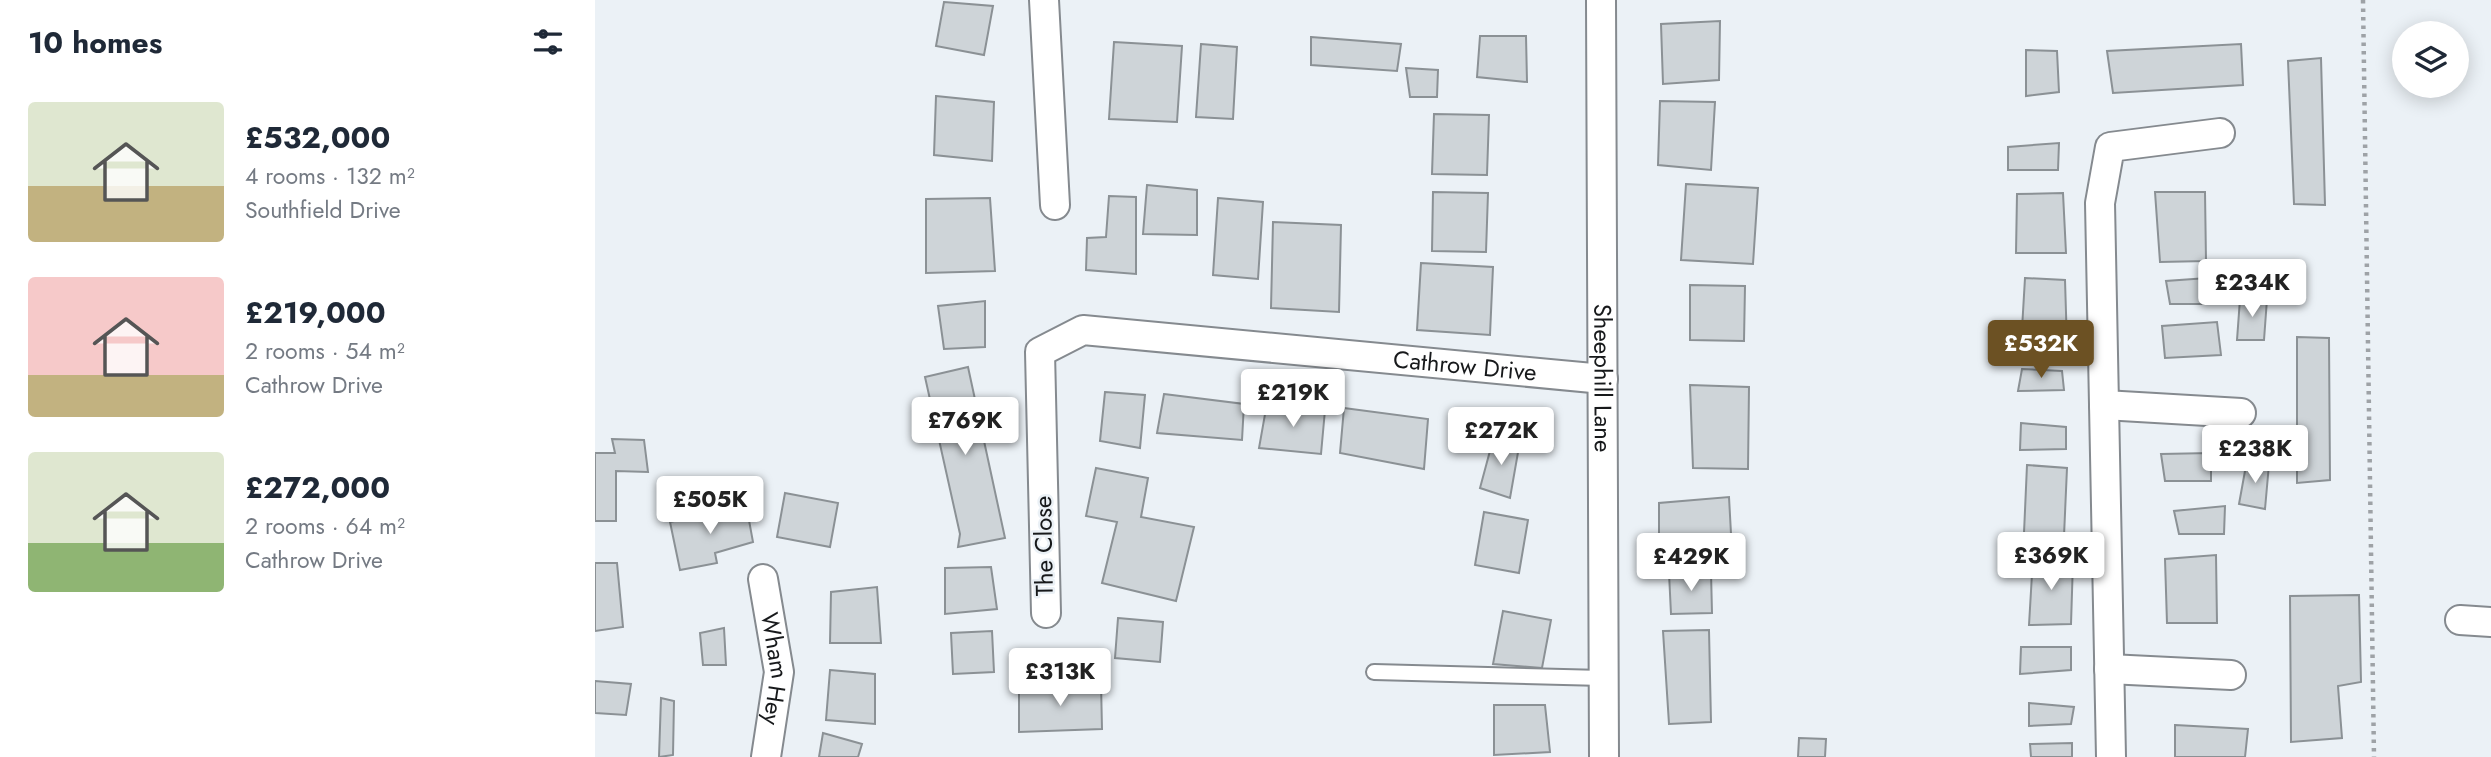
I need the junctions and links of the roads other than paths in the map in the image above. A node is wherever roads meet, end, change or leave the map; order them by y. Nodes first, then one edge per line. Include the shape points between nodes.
1 (1044, 0) edge
2 (1601, 0) edge
3 (2220, 133) dead end
4 (1055, 205) dead end
5 (1040, 352) joint
6 (1603, 379) junction
7 (2104, 405) junction
8 (2241, 413) dead end
9 (763, 579) dead end
10 (1046, 613) dead end
11 (2460, 620) dead end
12 (2491, 622) edge
13 (2109, 670) junction
14 (1374, 672) dead end
15 (2231, 675) dead end
16 (1603, 678) junction
17 (766, 757) edge
18 (1604, 757) edge
19 (2111, 757) edge

1 - 4 street
2 - 6 street, Sheephill Lane
3 - 7 street via 2111,147 2100,203
5 - 6 street, Cathrow Drive via 1083,330
5 - 10 street, The Close
6 - 16 street, Sheephill Lane
7 - 8 street
7 - 13 street
9 - 17 street, Wham Hey via 779,672
11 - 12 street
13 - 15 street
13 - 19 street
14 - 16 lane
16 - 18 street, Sheephill Lane

